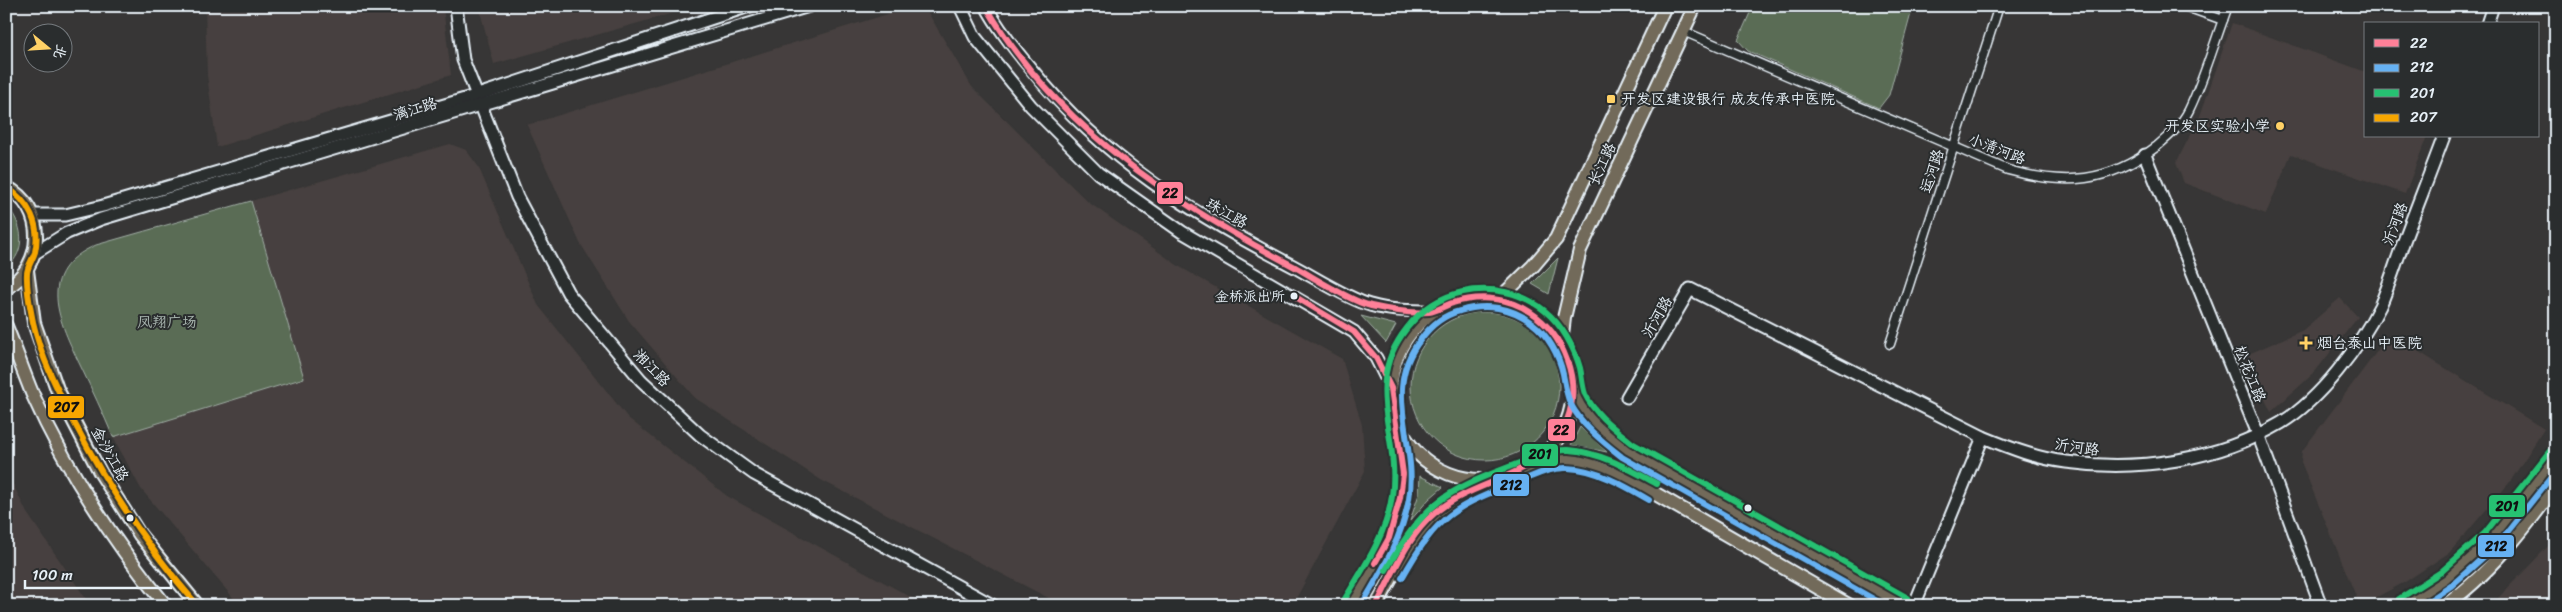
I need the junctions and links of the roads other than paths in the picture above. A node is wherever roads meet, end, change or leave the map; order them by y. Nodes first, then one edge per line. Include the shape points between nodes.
1 (456, 6) edge
2 (749, 6) edge
3 (809, 6) edge
4 (960, 6) edge
5 (986, 6) edge
6 (1665, 6) edge
7 (1695, 6) edge
8 (1999, 6) edge
9 (2184, 6) edge
10 (2228, 6) edge
11 (2493, 6) edge
12 (2223, 20) junction
13 (2488, 22) edge
14 (1683, 31) junction
15 (478, 101) junction
16 (2443, 138) edge
17 (1954, 147) junction
18 (2145, 155) junction
19 (6, 187) edge
20 (33, 215) junction
21 (35, 253) junction
22 (27, 270) junction
23 (6, 288) edge
24 (1499, 299) junction
25 (1434, 311) junction
26 (6, 326) edge
27 (1561, 343) junction
28 (1890, 344) dead end
29 (1391, 388) junction
30 (1574, 388) junction
31 (1627, 397) dead end
32 (1396, 418) junction
33 (2258, 434) junction
34 (1983, 437) junction
35 (2556, 457) edge
36 (1532, 466) junction
37 (1498, 479) junction
38 (2556, 485) edge
39 (166, 606) edge
40 (198, 606) edge
41 (994, 606) edge
42 (1351, 606) edge
43 (1376, 606) edge
44 (1850, 606) edge
45 (1904, 606) edge
46 (1914, 606) edge
47 (2322, 606) edge
48 (2404, 606) edge
49 (2444, 606) edge

1 - 15 main road, 湘江路 via 464,60
2 - 15 main road, 漓江路
3 - 15 main road, 漓江路
4 - 29 main road via 975,37 1032,106 1098,172 1182,232 1354,332 1376,358
5 - 25 main road, 珠江路 via 998,29 1071,115 1149,182 1260,249 1367,305 1397,311
6 - 24 main road, 长江路 via 1556,238
7 - 14 main road, 长江路
8 - 17 street, 运河路
9 - 12 street
10 - 12 street, 小清河路
11 - 13 main road
12 - 18 street, 小清河路 via 2188,111 2174,133
14 - 17 street, 小清河路
14 - 27 main road, 长江路 via 1580,250
15 - 20 main road, 漓江路 via 103,206 65,215
15 - 21 main road, 漓江路 via 101,219 67,233
15 - 41 main road, 湘江路 via 517,197 568,293 641,380 700,435 754,474
16 - 33 main road, 沂河路 via 2380,306 2348,358 2312,397 2282,422
17 - 18 street, 小清河路 via 2008,170 2054,180 2101,176
17 - 28 street, 运河路
18 - 33 main road, 松花江路
19 - 20 main road via 24,201
20 - 21 main road via 37,234
21 - 22 main road
22 - 23 main road
22 - 40 main road, 金沙江路 via 34,323 61,398 100,472 140,535
24 - 25 main road via 1467,299
24 - 27 main road via 1528,310
25 - 29 main road via 1406,339 1393,368
26 - 39 main road via 32,394 64,457 97,513
27 - 30 main road
29 - 32 main road
30 - 36 main road via 1564,430 1553,447
30 - 45 main road via 1594,423 1626,450
31 - 34 main road, 沂河路 via 1690,289
32 - 37 main road via 1417,454 1442,472 1478,481
32 - 42 main road via 1403,474 1400,498 1389,538
33 - 34 main road, 沂河路 via 2217,452 2109,466 2064,462 2015,450
33 - 47 main road, 松花江路
34 - 46 main road
35 - 48 main road via 2491,539 2446,579
36 - 37 main road
36 - 44 main road via 1554,459 1576,459 1635,482
37 - 43 main road via 1467,491 1436,511 1409,547
38 - 49 main road via 2493,562

